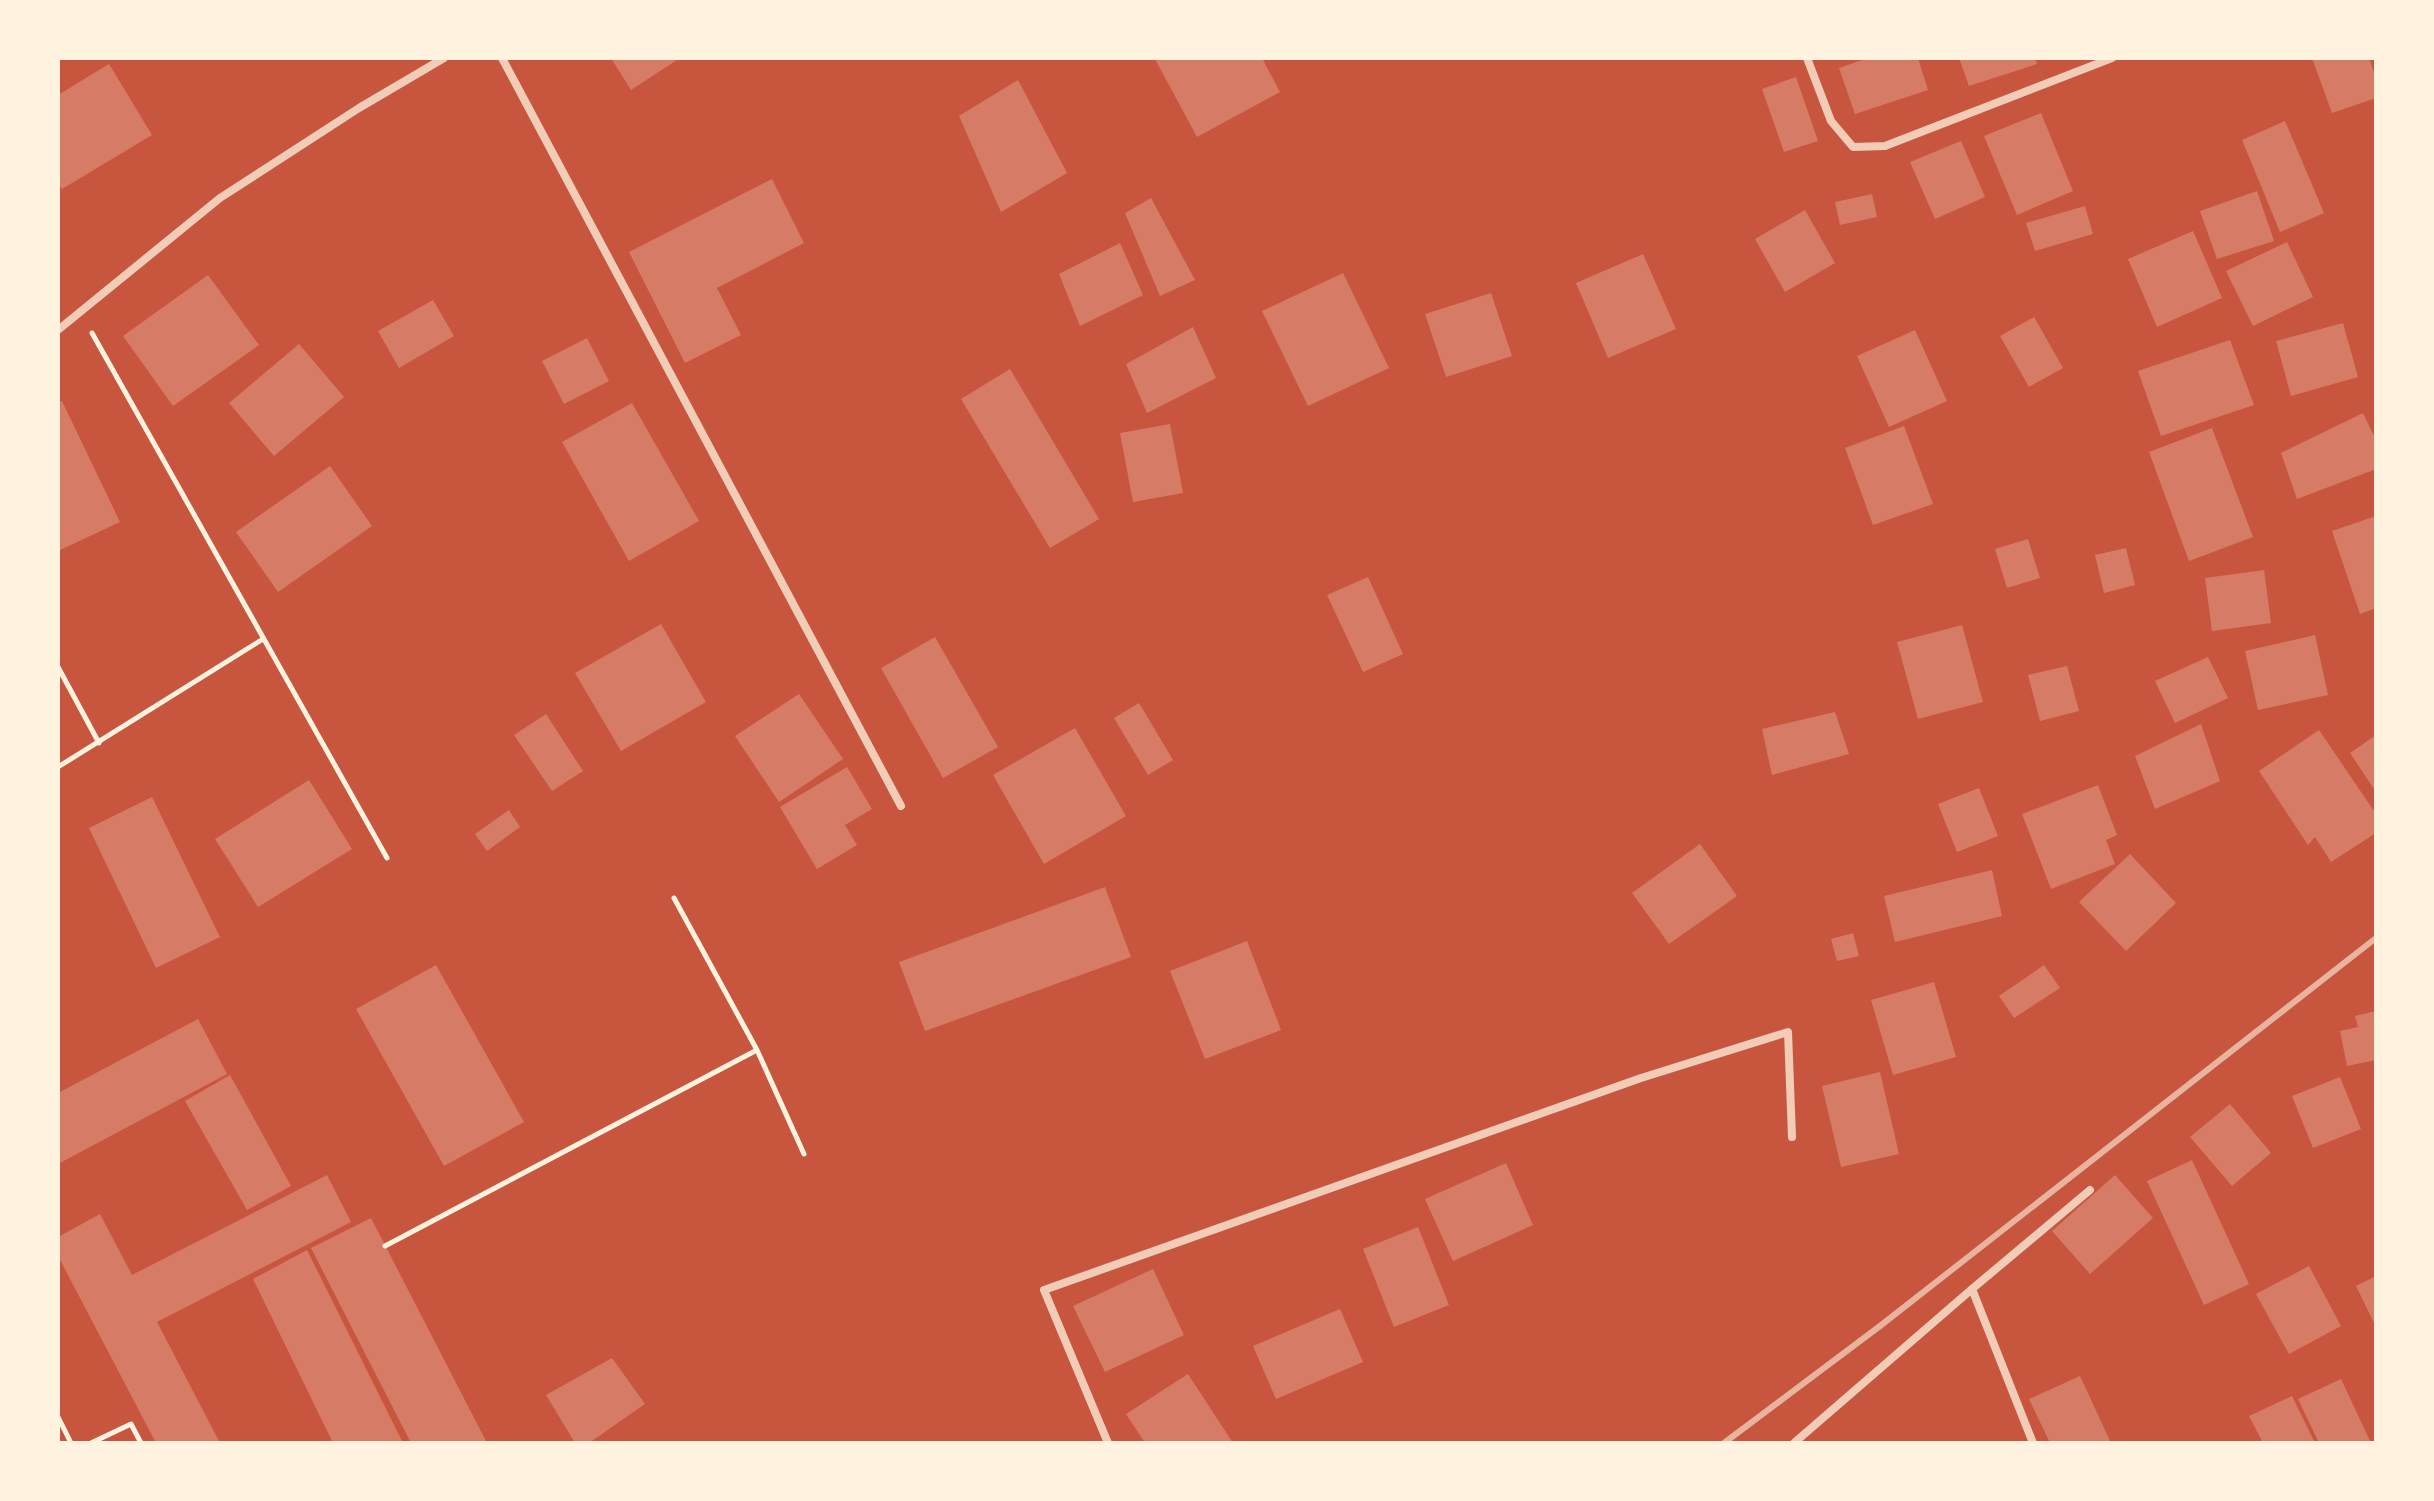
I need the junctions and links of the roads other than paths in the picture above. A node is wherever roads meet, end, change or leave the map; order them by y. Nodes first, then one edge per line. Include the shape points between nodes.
1 (444, 58) edge
2 (502, 58) edge
3 (1807, 58) edge
4 (2112, 58) edge
5 (58, 330) edge
6 (901, 806) dead end
7 (1792, 1137) dead end
8 (2090, 1190) dead end
9 (1972, 1289) junction
10 (1108, 1443) edge
11 (1794, 1443) edge
12 (2033, 1443) edge

1 - 5 street via 220,198
2 - 6 street
3 - 4 street via 1831,121 1853,147 1885,146
7 - 10 street via 1788,1032 1641,1078 1044,1290
8 - 9 street
9 - 11 street
9 - 12 street

